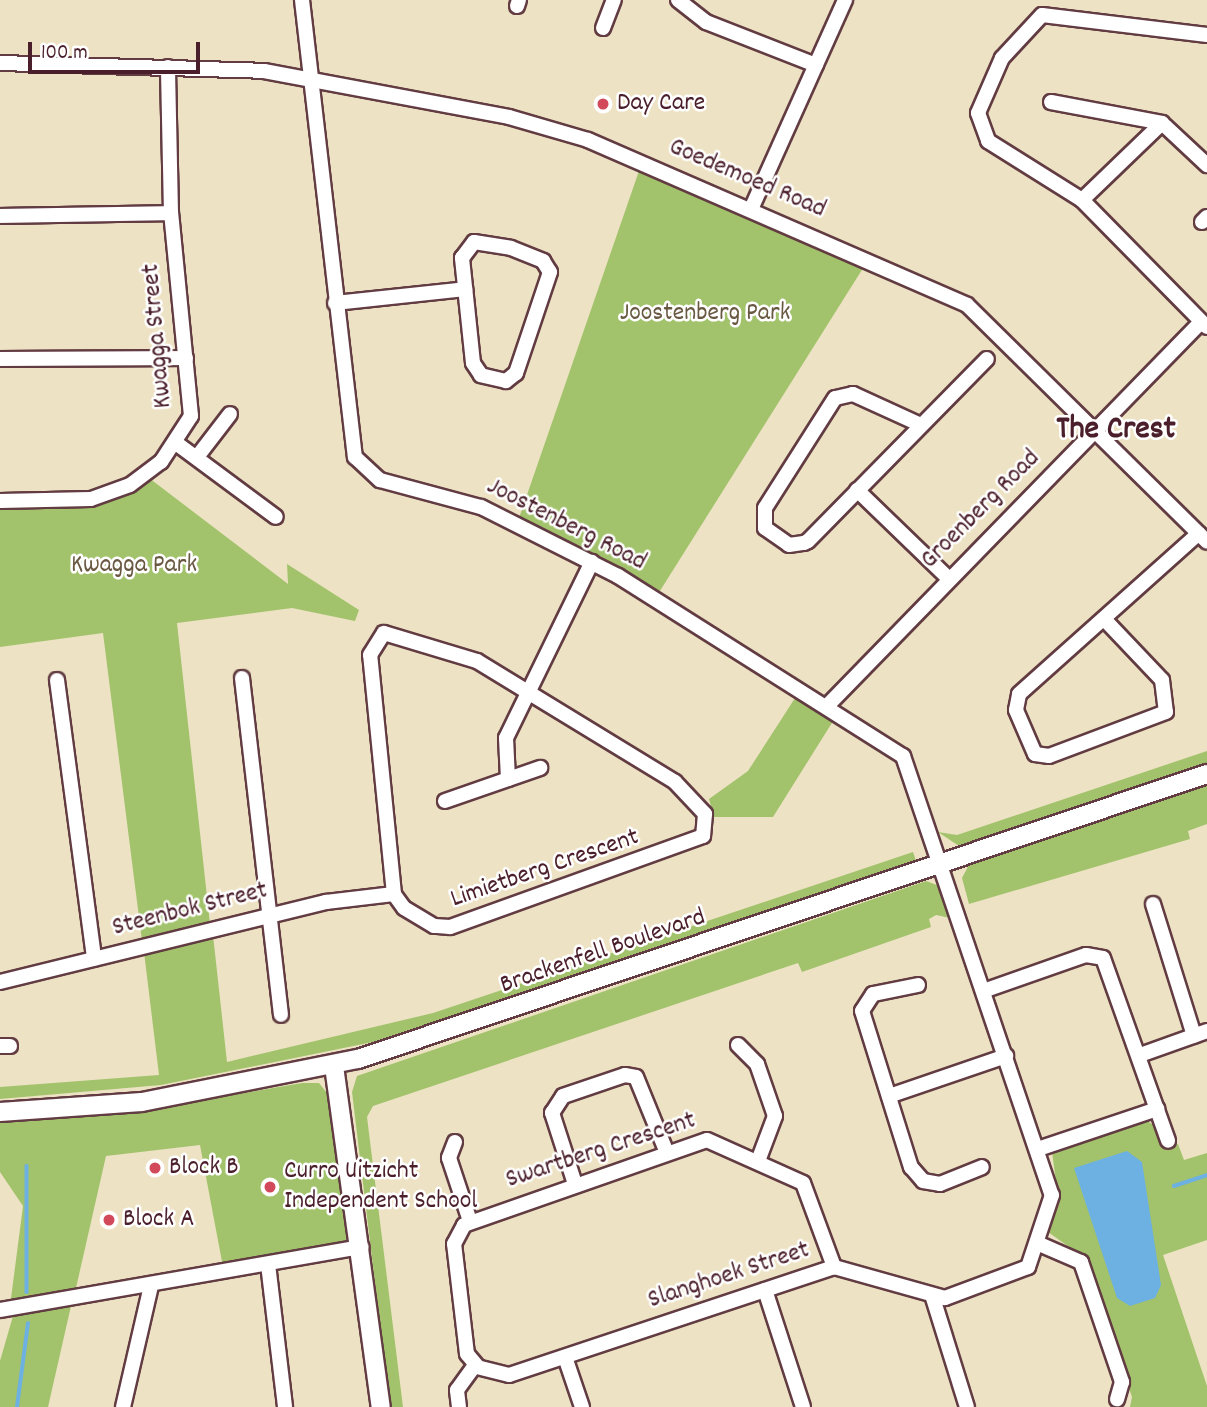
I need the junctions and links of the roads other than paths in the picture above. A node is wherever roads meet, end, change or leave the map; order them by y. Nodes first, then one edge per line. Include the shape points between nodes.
1 (302, 0) edge
2 (614, 0) edge
3 (678, 0) edge
4 (845, 0) edge
5 (603, 29) dead end
6 (1207, 34) edge
7 (0, 64) edge
8 (816, 65) junction
9 (168, 67) junction
10 (311, 78) junction
11 (1051, 102) dead end
12 (1162, 123) junction
13 (1207, 165) edge
14 (1083, 200) junction
15 (752, 207) junction
16 (171, 213) junction
17 (0, 216) edge
18 (466, 289) junction
19 (335, 303) junction
20 (1204, 324) edge
21 (186, 358) junction
22 (0, 359) edge
23 (987, 359) dead end
24 (230, 414) dead end
25 (921, 425) junction
26 (1096, 429) junction
27 (176, 443) junction
28 (197, 457) junction
29 (858, 490) junction
30 (0, 501) edge
31 (276, 517) dead end
32 (1203, 537) edge
33 (592, 562) junction
34 (948, 578) junction
35 (1105, 621) junction
36 (242, 678) dead end
37 (57, 680) dead end
38 (531, 694) junction
39 (827, 706) junction
40 (540, 768) dead end
41 (1207, 774) edge
42 (508, 779) junction
43 (445, 800) dead end
44 (942, 863) junction
45 (394, 894) junction
46 (1153, 904) dead end
47 (270, 915) junction
48 (94, 959) junction
49 (0, 982) edge
50 (918, 985) dead end
51 (986, 990) junction
52 (281, 1015) dead end
53 (1200, 1034) edge
54 (738, 1045) dead end
55 (1140, 1055) junction
56 (1006, 1056) junction
57 (334, 1066) junction
58 (889, 1096) junction
59 (1157, 1110) junction
60 (0, 1112) edge
61 (1168, 1141) dead end
62 (455, 1142) dead end
63 (1038, 1149) junction
64 (667, 1153) junction
65 (758, 1161) junction
66 (982, 1167) dead end
67 (575, 1184) junction
68 (470, 1220) junction
69 (1038, 1243) junction
70 (362, 1247) junction
71 (268, 1264) junction
72 (834, 1267) junction
73 (151, 1286) junction
74 (765, 1290) junction
75 (933, 1298) junction
76 (0, 1310) edge
77 (565, 1357) junction
78 (475, 1365) junction
79 (1117, 1399) dead end
80 (123, 1407) edge
81 (285, 1407) edge
82 (381, 1407) edge
83 (459, 1407) edge
84 (582, 1407) edge
85 (803, 1407) edge
86 (967, 1407) edge

1 - 10 street, Joostenberg Road
2 - 5 street
3 - 8 street via 706,22
4 - 8 street
6 - 14 street via 1049,14 1017,35 980,106 980,128 993,145
7 - 9 street, Goedemoed Road
8 - 15 street
9 - 10 street, Goedemoed Road
9 - 16 street, Kwagga Street
10 - 15 street, Goedemoed Road via 549,127
10 - 19 street, Joostenberg Road
11 - 12 street
12 - 13 street
12 - 14 street
14 - 20 street
15 - 26 street, Goedemoed Road via 967,305
16 - 17 street
16 - 21 street, Kwagga Street
18 - 18 street via 462,254 474,242 511,248 550,268 509,380 485,377 475,368
18 - 19 street
19 - 33 street, Joostenberg Road via 349,439 366,471 481,507
20 - 26 street, Groenberg Road
21 - 22 street
21 - 27 street, Kwagga Street via 194,400
23 - 25 street
24 - 28 street
25 - 29 street
25 - 29 street via 853,394 839,395 765,508 763,524 786,543 800,545
26 - 32 street, Goedemoed Road
26 - 34 street, Groenberg Road
27 - 28 street
27 - 30 street, Kwagga Street via 146,475 100,497
28 - 31 street
29 - 34 street
32 - 35 street
33 - 38 street
33 - 39 street, Joostenberg Road
34 - 39 street, Groenberg Road
35 - 35 street via 1088,627 1017,698 1017,713 1035,754 1049,756 1134,727 1167,709 1162,680
36 - 47 street
37 - 48 street
38 - 42 street via 506,738
38 - 45 street, Limietberg Crescent via 465,656 398,633 384,633 372,644
38 - 45 street, Limietberg Crescent via 680,786 705,814 703,836 450,927 429,924
39 - 44 street, Joostenberg Road via 903,756
40 - 42 street
41 - 44 street, Brackenfell Boulevard
42 - 43 street
44 - 51 street, Joostenberg Road
44 - 57 street, Brackenfell Boulevard
45 - 47 street, Steenbok Street
46 - 53 street
47 - 48 street, Steenbok Street
47 - 52 street
48 - 49 street, Steenbok Street
50 - 58 street via 873,994 863,1005 863,1024
51 - 55 street via 1100,956 1108,965
51 - 56 street
53 - 55 street
54 - 65 street via 757,1064 775,1116
55 - 59 street
56 - 58 street
56 - 63 street
57 - 60 street, Brackenfell Boulevard via 142,1102
57 - 70 street
58 - 66 street via 919,1178 943,1184
59 - 61 street
59 - 63 street
62 - 68 street via 449,1158
63 - 69 street via 1052,1195
64 - 65 street, Swartberg Crescent via 712,1140
64 - 67 street, Swartberg Crescent
64 - 67 street via 636,1077 625,1075 563,1096 552,1112
65 - 72 street, Swartberg Crescent via 806,1187
67 - 68 street, Swartberg Crescent
68 - 78 street via 454,1244 466,1348
69 - 75 street via 1024,1270
69 - 79 street via 1081,1262 1122,1382
70 - 71 street
70 - 82 street
71 - 73 street
71 - 81 street
72 - 74 street, Slanghoek Street
72 - 75 street, Slanghoek Street
73 - 76 street
73 - 80 street
74 - 77 street, Slanghoek Street
74 - 85 street
75 - 86 street
77 - 78 street, Slanghoek Street via 509,1375
77 - 84 street
78 - 83 street via 457,1390

